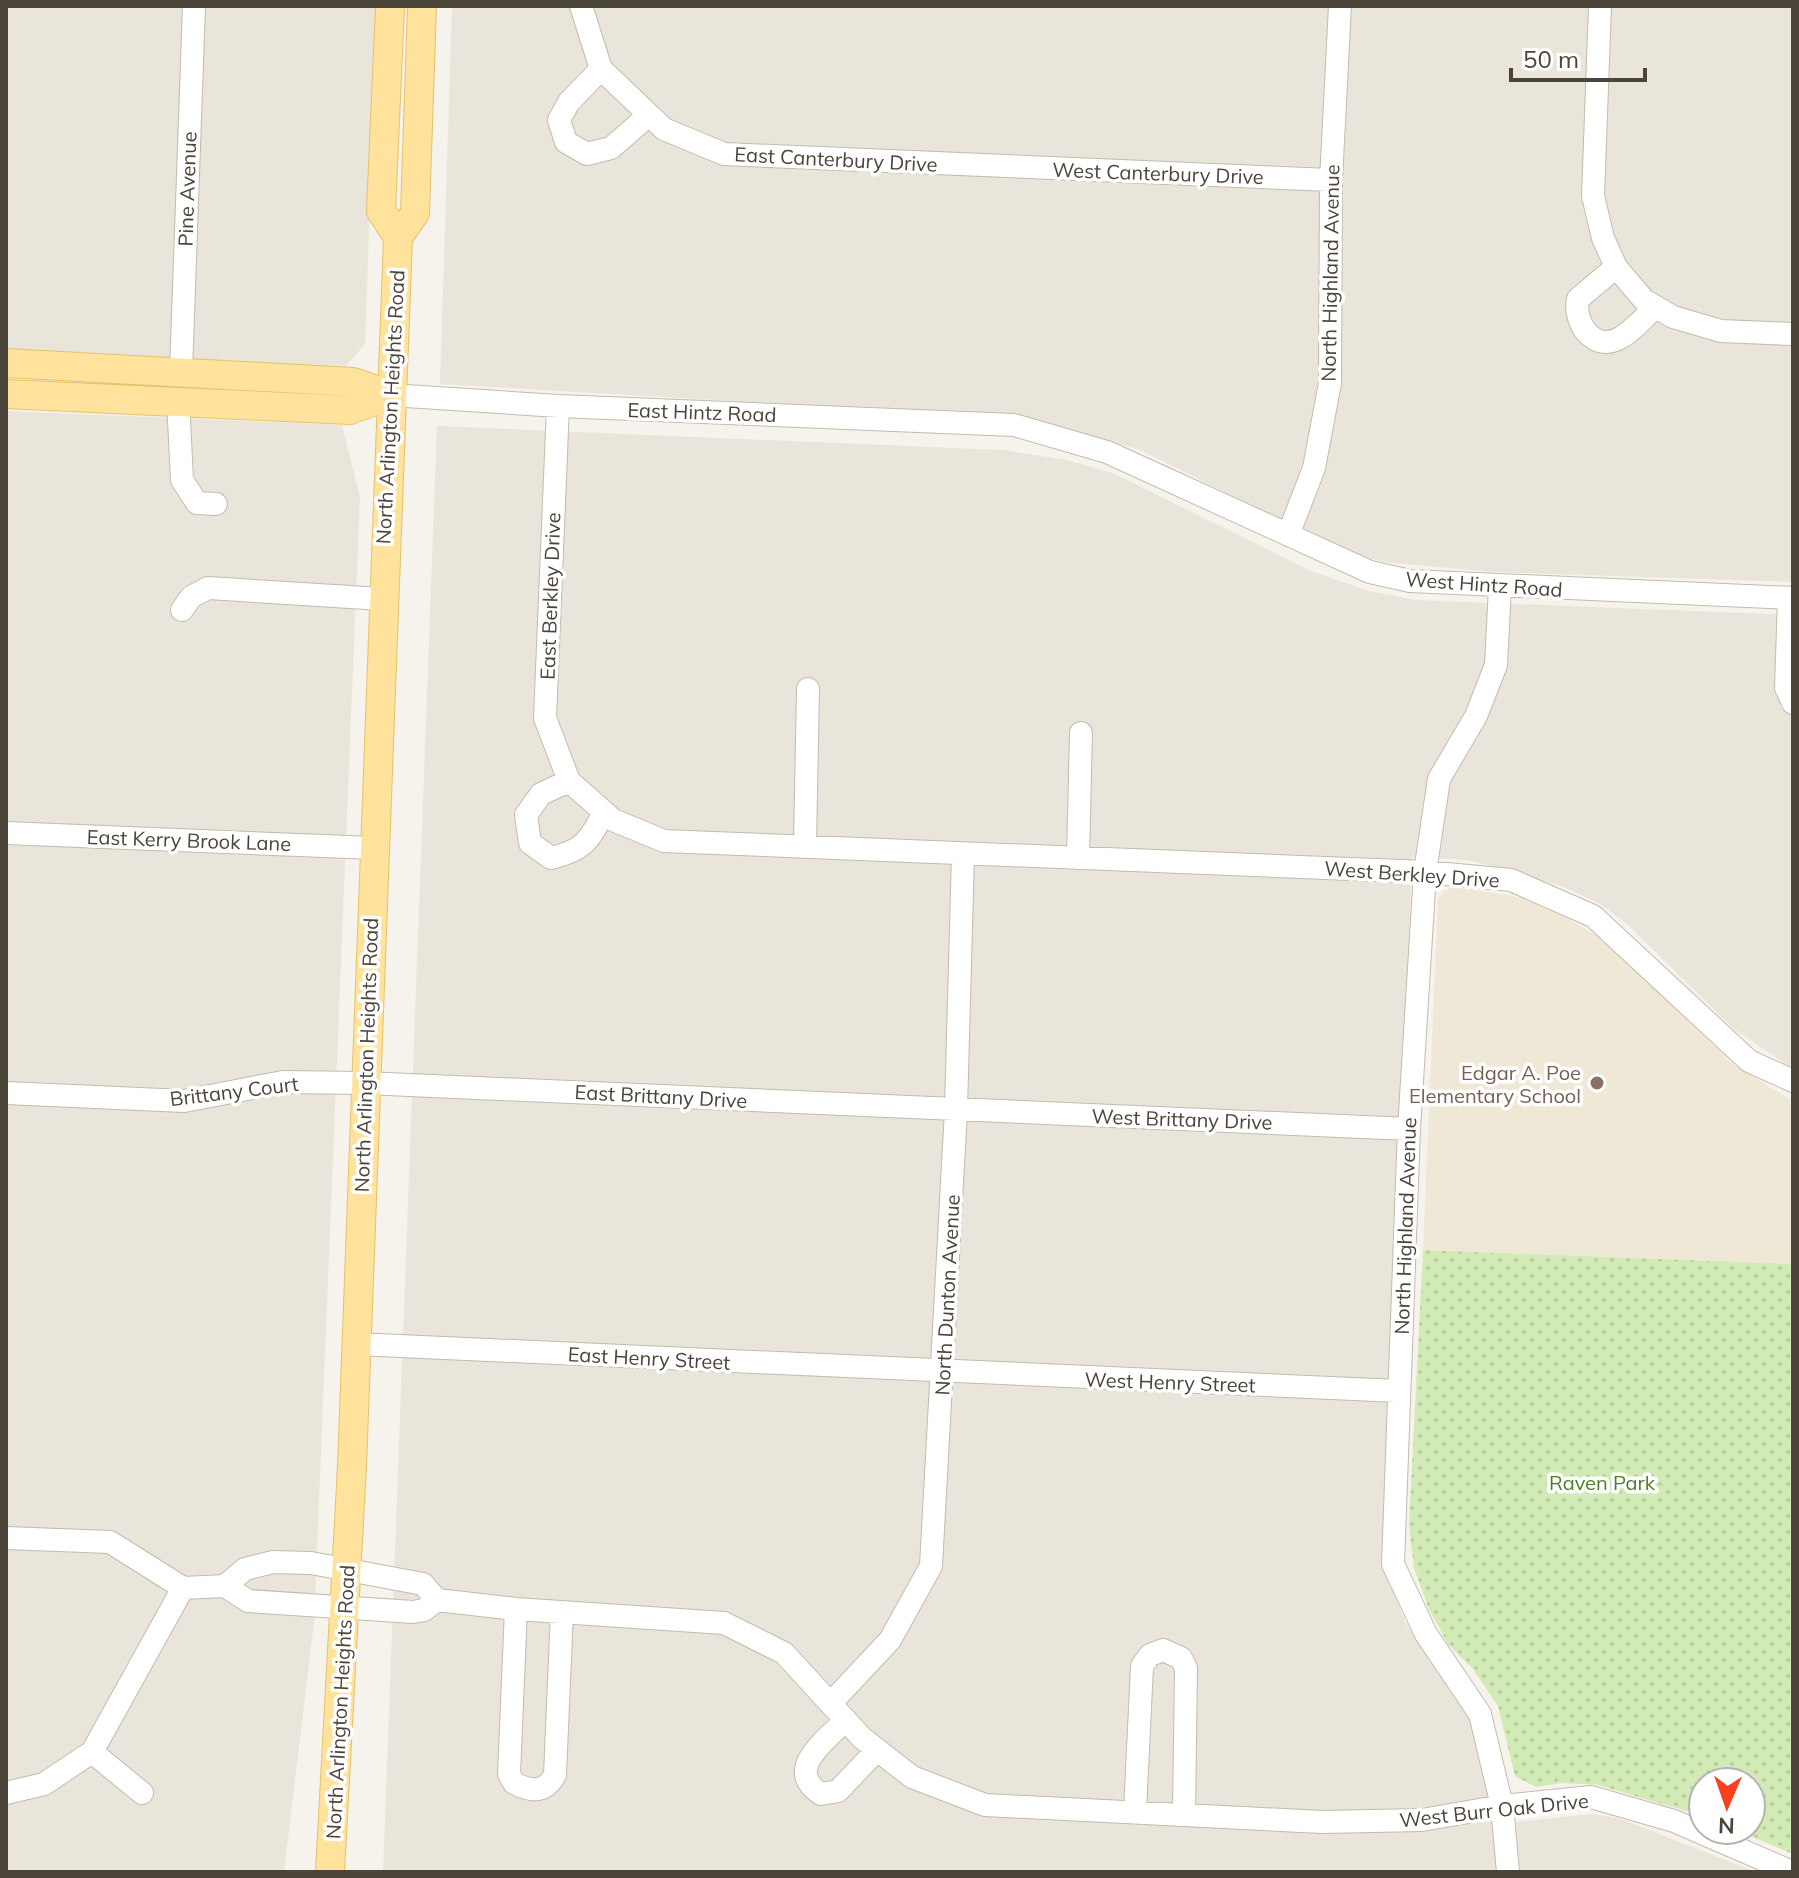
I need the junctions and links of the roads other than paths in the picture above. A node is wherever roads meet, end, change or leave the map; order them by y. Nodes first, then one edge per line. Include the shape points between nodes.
1 (194, 6) edge
2 (390, 6) edge
3 (422, 6) edge
4 (581, 6) edge
5 (1340, 6) edge
6 (1600, 6) edge
7 (601, 69) junction
8 (649, 115) junction
9 (986, 165) joint
10 (1331, 180) junction
11 (398, 237) junction
12 (1616, 267) junction
13 (1655, 308) junction
14 (1793, 334) edge
15 (6, 363) edge
16 (179, 386) junction
17 (6, 394) edge
18 (391, 395) junction
19 (558, 406) junction
20 (1014, 425) joint
21 (216, 504) dead end
22 (1288, 535) junction
23 (1500, 587) junction
24 (1791, 598) edge
25 (382, 599) junction
26 (182, 610) dead end
27 (808, 689) dead end
28 (1793, 703) edge
29 (1081, 733) dead end
30 (569, 781) junction
31 (604, 812) junction
32 (6, 833) edge
33 (805, 845) junction
34 (373, 848) junction
35 (963, 854) junction
36 (1078, 858) junction
37 (1425, 872) junction
38 (1793, 1081) edge
39 (365, 1083) junction
40 (6, 1093) edge
41 (956, 1110) junction
42 (1409, 1129) junction
43 (356, 1344) junction
44 (942, 1372) junction
45 (1398, 1391) junction
46 (6, 1538) edge
47 (348, 1568) junction
48 (225, 1586) junction
49 (183, 1588) junction
50 (437, 1600) junction
51 (346, 1608) junction
52 (516, 1609) junction
53 (562, 1612) junction
54 (838, 1712) junction
55 (876, 1751) junction
56 (92, 1752) junction
57 (6, 1793) edge
58 (142, 1793) dead end
59 (1502, 1806) junction
60 (1135, 1812) junction
61 (1184, 1814) junction
62 (330, 1872) edge
63 (1508, 1872) edge
64 (1792, 1872) edge

1 - 16 street, Pine Avenue
2 - 11 main road, North Arlington Heights Road via 381,211
3 - 11 main road, North Arlington Heights Road via 415,213
4 - 7 street, East Canterbury Drive
5 - 10 street, North Highland Avenue
6 - 12 street via 1593,196
7 - 8 street, East Canterbury Drive
7 - 8 street via 559,120 566,142 587,154 611,148
8 - 9 street, East Canterbury Drive via 664,129 724,154
9 - 10 street, West Canterbury Drive
10 - 22 street, North Highland Avenue via 1330,383 1314,468
11 - 18 main road, North Arlington Heights Road
12 - 13 street
12 - 13 street via 1578,299 1578,321 1586,333 1601,340 1619,339
13 - 14 street via 1721,331
15 - 16 main road, East Hintz Road
16 - 17 main road, East Hintz Road
16 - 18 main road, East Hintz Road via 353,382
16 - 21 street, Pine Avenue via 182,480 197,503
18 - 19 street, East Hintz Road
18 - 25 main road, North Arlington Heights Road
19 - 20 street, East Hintz Road
19 - 30 street, East Berkley Drive via 545,718
20 - 22 street, West Hintz Road via 1107,452
22 - 23 street, West Hintz Road via 1370,572 1410,581
23 - 24 street, West Hintz Road
23 - 37 street, North Highland Avenue via 1496,665 1476,716 1439,779
24 - 28 street via 1786,688
25 - 26 street via 208,588 191,597
25 - 34 main road, North Arlington Heights Road
27 - 33 street
29 - 36 street
30 - 31 street, East Berkley Drive
30 - 31 street via 541,794 526,815 530,843 551,858 576,852
31 - 33 street, East Berkley Drive via 664,841
32 - 34 street, East Kerry Brook Lane
33 - 35 street, East Berkley Drive
34 - 39 main road, North Arlington Heights Road
35 - 36 street, West Berkley Drive
35 - 41 street, North Dunton Avenue
36 - 37 street, West Berkley Drive
37 - 38 street, West Berkley Drive via 1511,880 1593,916 1749,1061
37 - 42 street, North Highland Avenue
39 - 40 street, Brittany Court via 283,1082 184,1101
39 - 41 street, East Brittany Drive
39 - 43 main road, North Arlington Heights Road
41 - 42 street, West Brittany Drive
41 - 44 street, North Dunton Avenue
42 - 45 street, North Highland Avenue
43 - 44 street, East Henry Street
43 - 47 main road, North Arlington Heights Road
44 - 45 street, West Henry Street
44 - 54 street, North Dunton Avenue via 931,1566 890,1640
45 - 59 street, North Highland Avenue via 1393,1564 1426,1634 1480,1714
46 - 49 street via 110,1542
47 - 48 street via 273,1562 245,1569
47 - 50 street via 423,1584
47 - 51 main road, North Arlington Heights Road
48 - 49 street
48 - 51 street via 248,1601
49 - 56 street
50 - 51 street via 413,1612
50 - 52 street, West Burr Oak Drive
51 - 62 main road, North Arlington Heights Road
52 - 53 street, West Burr Oak Drive
52 - 53 street via 509,1774 514,1783 536,1790 555,1775
53 - 54 street, West Burr Oak Drive via 724,1623 784,1653
54 - 55 street, West Burr Oak Drive
54 - 55 street, North Dunton Avenue via 808,1758 805,1774 813,1789 821,1794 838,1791
55 - 60 street, West Burr Oak Drive via 935,1789 985,1805
56 - 57 street via 44,1784
56 - 58 street
59 - 61 street, West Burr Oak Drive via 1422,1820 1322,1822
59 - 63 street, North Highland Avenue
59 - 64 street, West Burr Oak Drive via 1591,1797 1674,1821
60 - 61 street, West Burr Oak Drive
60 - 61 street via 1142,1666 1163,1650 1181,1658 1186,1668

